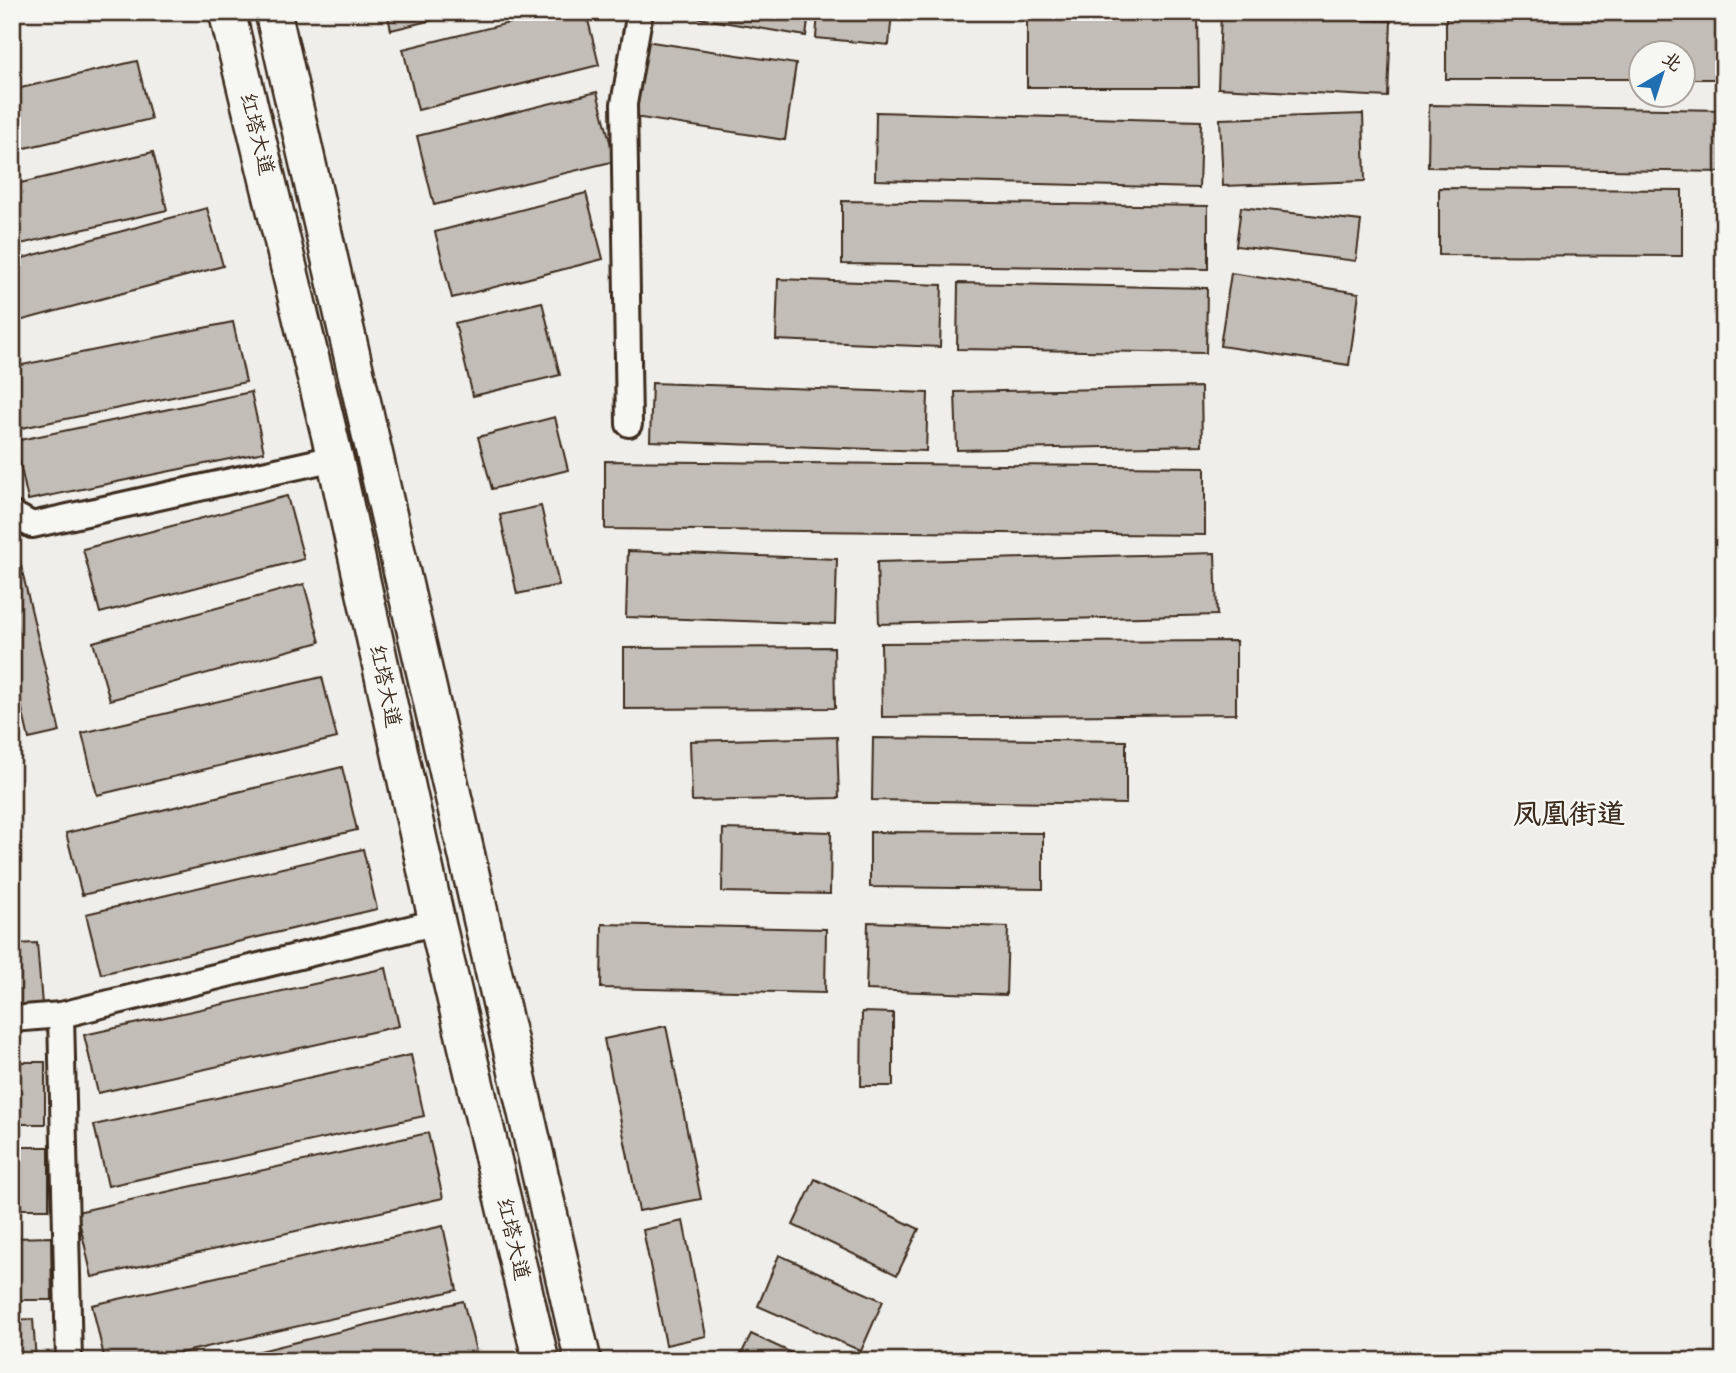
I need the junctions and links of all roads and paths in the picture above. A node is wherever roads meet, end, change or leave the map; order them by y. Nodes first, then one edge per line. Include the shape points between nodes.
1 (227, 12) edge
2 (273, 12) edge
3 (640, 12) edge
4 (629, 424) dead end
5 (335, 458) junction
6 (12, 514) edge
7 (437, 922) junction
8 (61, 1015) junction
9 (12, 1018) edge
10 (69, 1361) edge
11 (541, 1361) edge
12 (583, 1361) edge

1 - 5 main road, 红塔大道
2 - 12 main road, 红塔大道
3 - 4 street via 624,104
5 - 6 street via 32,526
5 - 7 main road, 红塔大道
7 - 8 street
7 - 11 main road, 红塔大道
8 - 9 street
8 - 10 street

